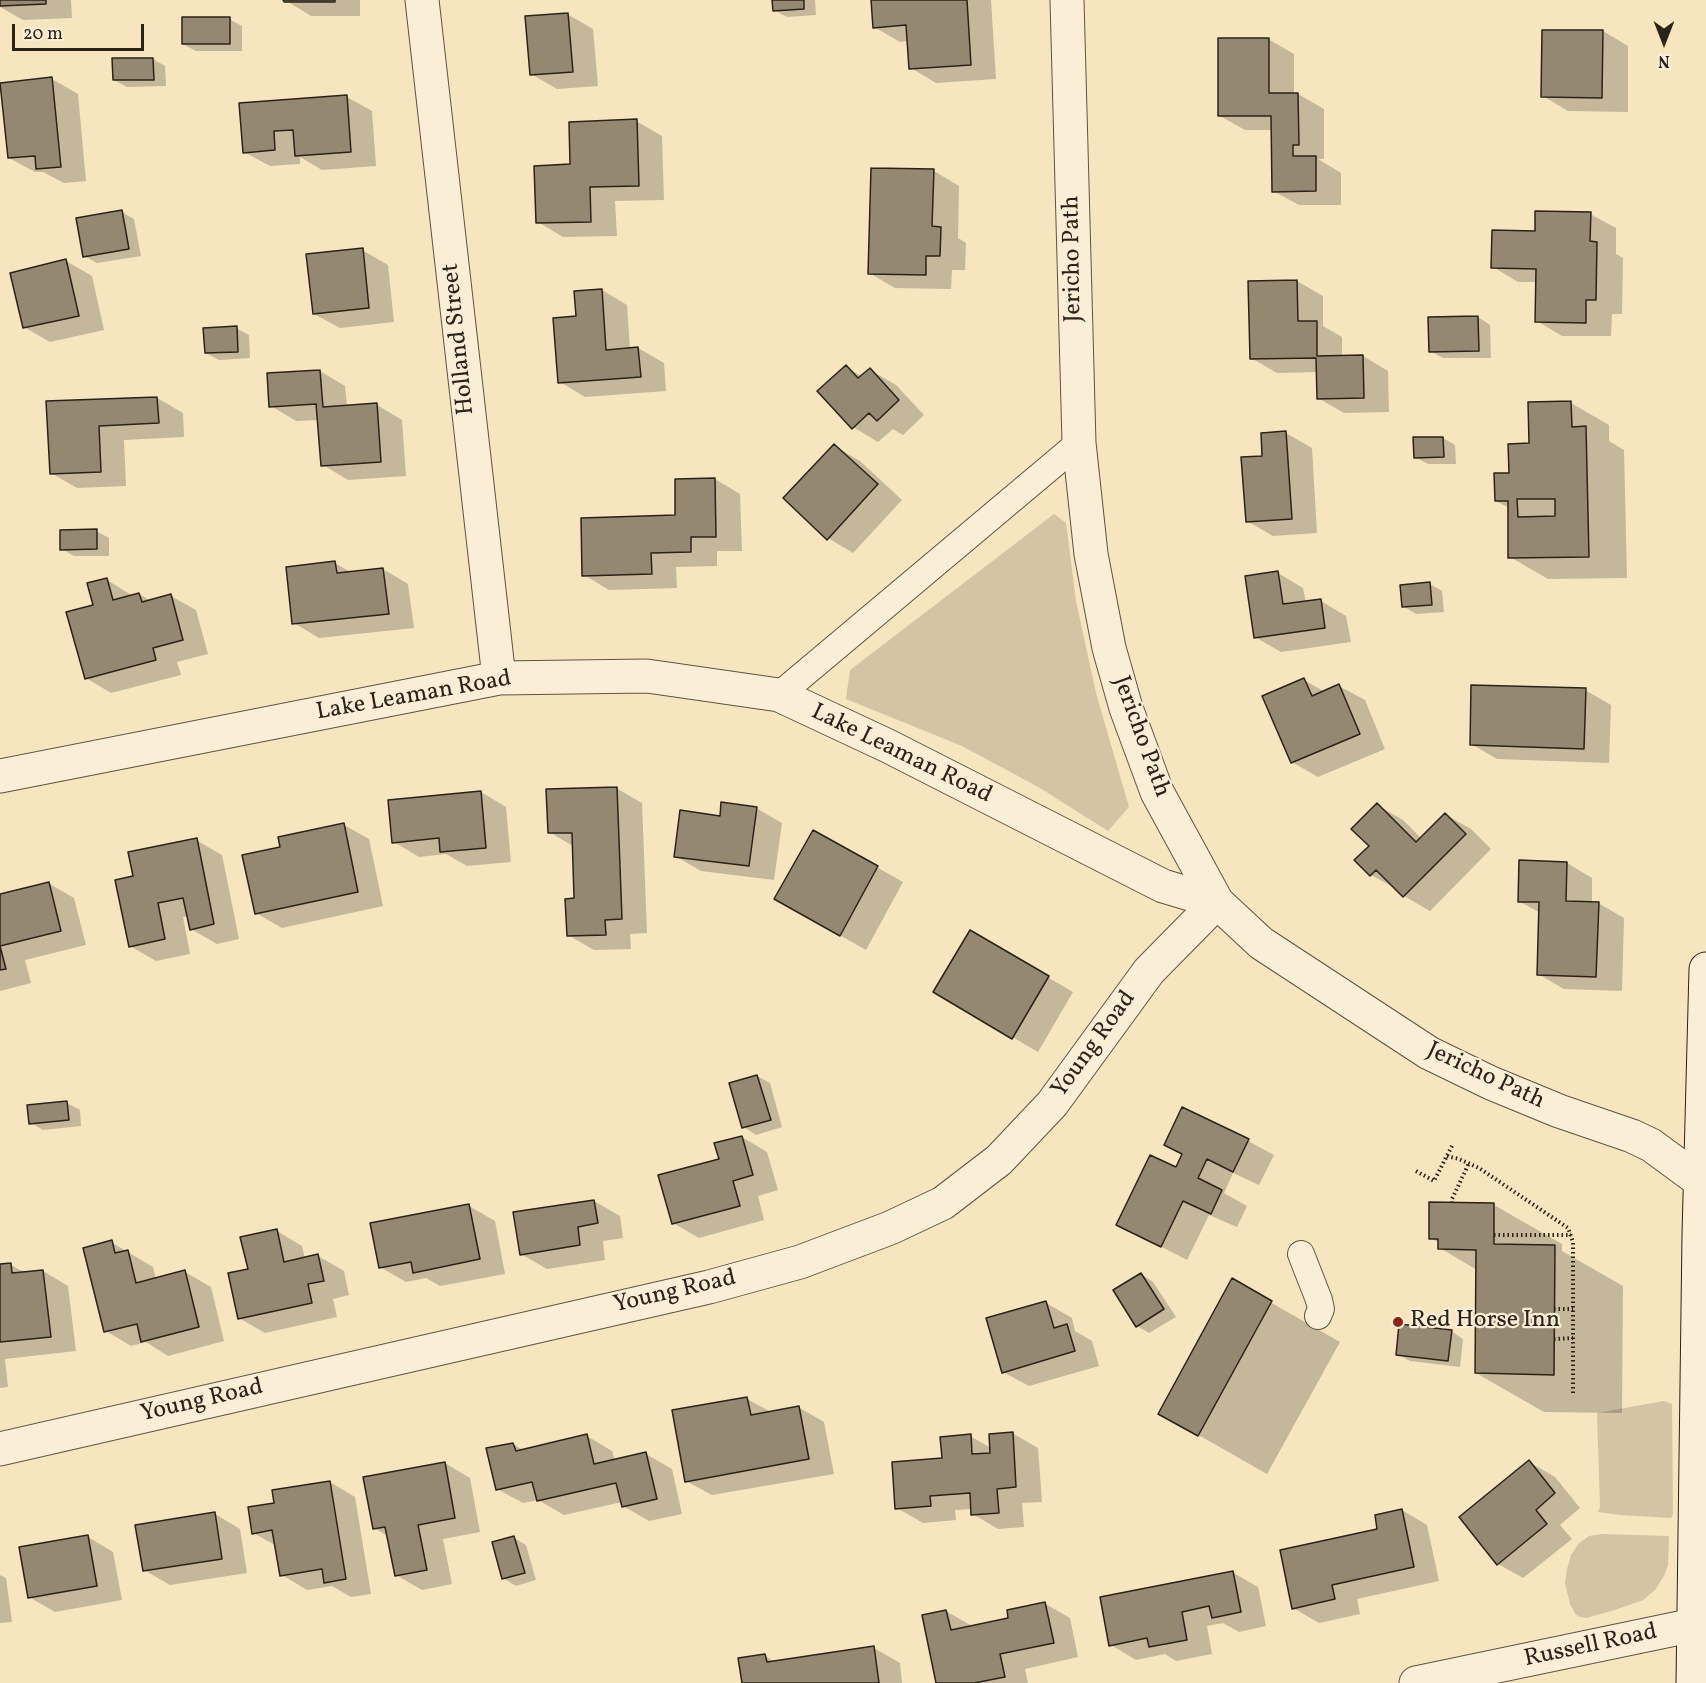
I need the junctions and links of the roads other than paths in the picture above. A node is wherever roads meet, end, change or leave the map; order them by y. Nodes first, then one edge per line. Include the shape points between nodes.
1 (422, 0) edge
2 (1067, 0) edge
3 (1079, 443) junction
4 (499, 678) junction
5 (779, 695) junction
6 (0, 776) edge
7 (1217, 902) junction
8 (1706, 969) edge
9 (1700, 1181) junction
10 (1301, 1254) dead end
11 (1318, 1316) dead end
12 (1702, 1347) edge
13 (0, 1449) edge
14 (1694, 1625) junction
15 (1416, 1683) edge
16 (1693, 1683) edge

1 - 4 street, Holland Street
2 - 3 street, Jericho Path
3 - 5 lane
3 - 7 street, Jericho Path via 1090,554 1126,708 1157,792
4 - 5 street, Lake Leaman Road via 647,676
4 - 6 street, Lake Leaman Road
5 - 7 street, Lake Leaman Road via 1163,886
7 - 9 street, Jericho Path via 1261,943 1429,1053 1530,1100 1632,1136
7 - 13 street, Young Road via 1149,971 1052,1104 999,1160 943,1203 890,1228 800,1262 709,1287
8 - 9 street
9 - 12 street
10 - 11 lane via 1319,1300
12 - 14 street
14 - 15 street, Russell Road
14 - 16 street

